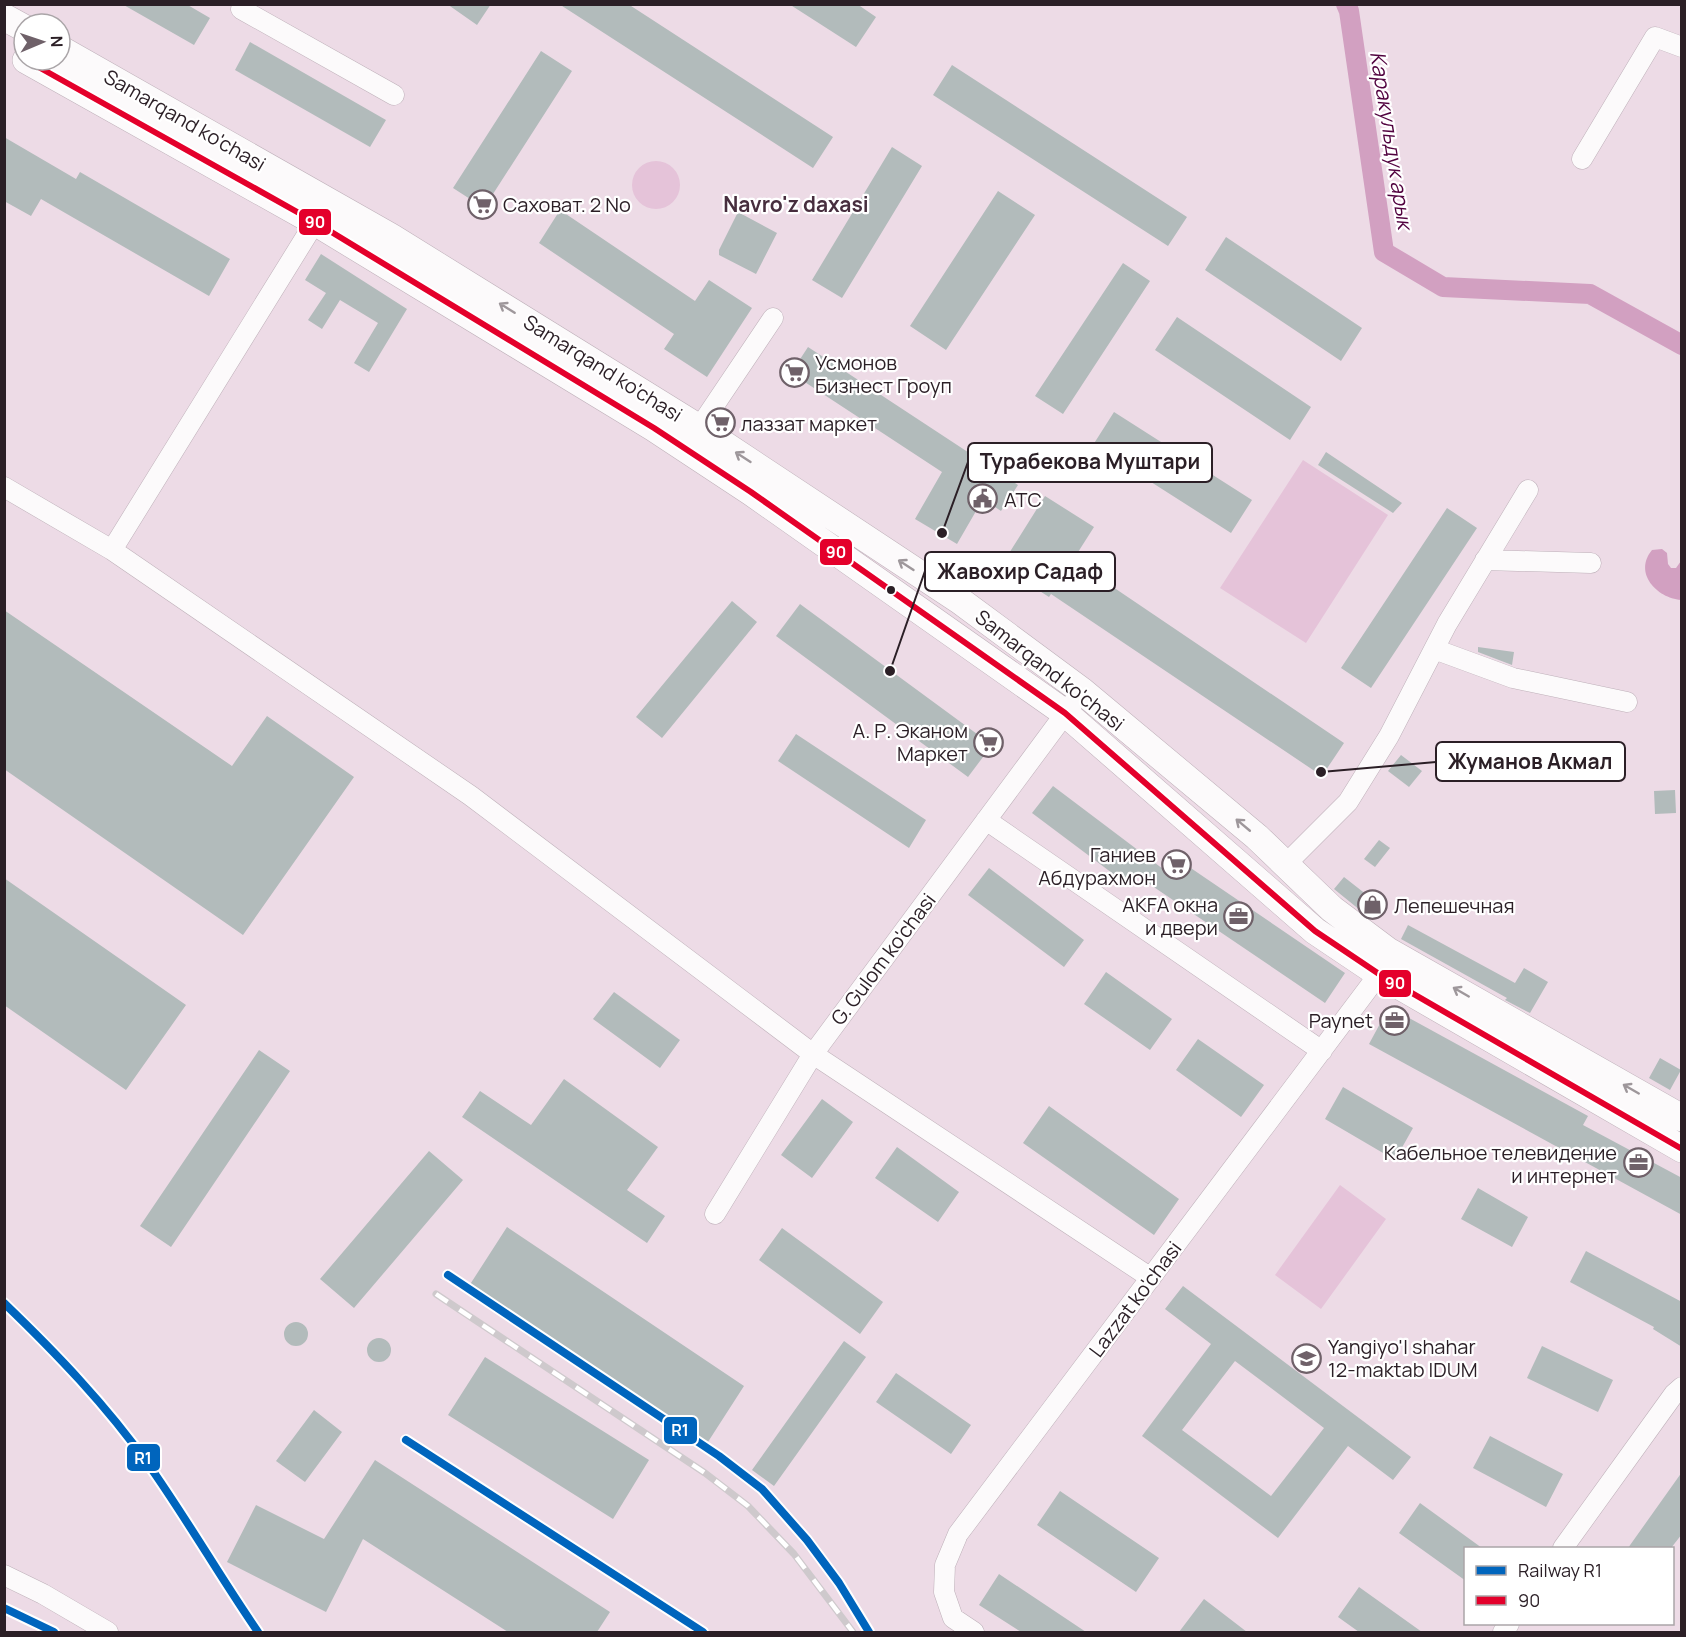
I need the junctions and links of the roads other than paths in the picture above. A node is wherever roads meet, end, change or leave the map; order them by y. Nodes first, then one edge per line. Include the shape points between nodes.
1 (241, 9) dead end
2 (1682, 47) edge
3 (72, 56) edge
4 (50, 72) edge
5 (394, 95) dead end
6 (1582, 159) dead end
7 (321, 212) junction
8 (773, 318) dead end
9 (699, 428) junction
10 (4, 487) edge
11 (1528, 490) dead end
12 (112, 550) junction
13 (1485, 560) junction
14 (1592, 563) dead end
15 (1434, 649) junction
16 (1082, 691) junction
17 (1628, 702) dead end
18 (1065, 713) junction
19 (986, 820) junction
20 (1286, 864) junction
21 (1379, 974) junction
22 (1322, 1051) junction
23 (813, 1054) junction
24 (1682, 1118) edge
25 (1682, 1149) edge
26 (715, 1214) dead end
27 (1151, 1278) junction
28 (1682, 1387) edge
29 (1564, 1547) edge
30 (4, 1575) edge
31 (108, 1632) edge
32 (974, 1632) edge

1 - 5 street
2 - 6 street via 1655,37
3 - 7 main road, Samarqand ko'chasi
4 - 7 main road, Samarqand ko'chasi
9 -> 7 main road, Samarqand ko'chasi via 469,284
7 - 12 street
7 - 18 main road, Samarqand ko'chasi via 732,479
8 - 9 street
16 -> 9 main road, Samarqand ko'chasi via 959,600
10 - 12 street
11 - 13 street
12 - 23 street via 471,796
13 - 14 street
13 - 15 street
15 - 17 street via 1513,678
15 - 20 street via 1389,736 1348,802
16 - 18 street, G. Gulom ko'chasi
20 -> 16 main road, Samarqand ko'chasi
18 - 19 street, G. Gulom ko'chasi
18 - 21 main road, Samarqand ko'chasi via 1315,931
19 - 22 street
19 - 23 street, G. Gulom ko'chasi
24 -> 20 main road, Samarqand ko'chasi via 1388,951 1332,909
21 - 22 street, Lazzat ko'chasi
21 - 25 main road, Samarqand ko'chasi
22 - 27 street, Lazzat ko'chasi
23 - 26 street, G. Gulom ko'chasi
23 - 27 street
27 - 32 street, Lazzat ko'chasi via 958,1534 945,1565 944,1592 953,1618
28 - 29 street
30 - 31 street

